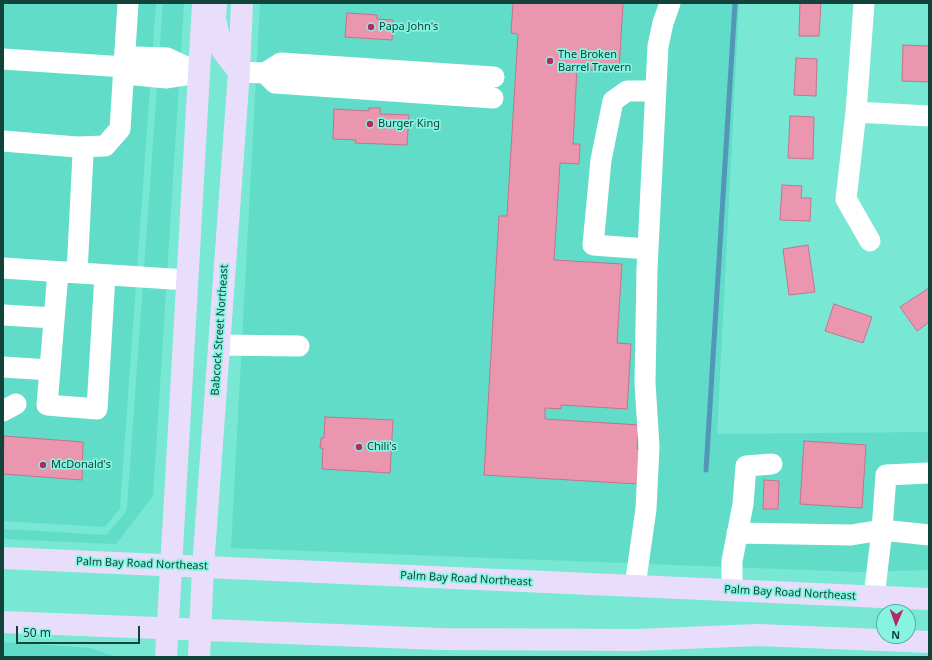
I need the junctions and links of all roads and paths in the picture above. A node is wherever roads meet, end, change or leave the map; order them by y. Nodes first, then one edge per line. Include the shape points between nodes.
1 (128, 3) edge
2 (202, 3) edge
3 (216, 3) edge
4 (242, 3) edge
5 (670, 3) edge
6 (864, 3) edge
7 (3, 59) edge
8 (124, 67) junction
9 (239, 72) junction
10 (199, 73) junction
11 (265, 73) junction
12 (494, 77) dead end
13 (656, 91) junction
14 (493, 98) dead end
15 (856, 112) junction
16 (929, 116) edge
17 (3, 141) edge
18 (77, 147) junction
19 (870, 241) dead end
20 (648, 249) junction
21 (3, 268) edge
22 (68, 272) junction
23 (105, 275) junction
24 (187, 280) junction
25 (3, 315) edge
26 (54, 318) junction
27 (219, 345) junction
28 (299, 346) dead end
29 (3, 367) edge
30 (50, 370) junction
31 (772, 464) dead end
32 (929, 473) edge
33 (882, 530) junction
34 (737, 533) junction
35 (929, 535) edge
36 (3, 558) edge
37 (172, 566) junction
38 (203, 567) junction
39 (635, 586) junction
40 (732, 590) junction
41 (874, 597) junction
42 (929, 599) edge
43 (3, 622) edge
44 (168, 628) junction
45 (201, 630) junction
46 (929, 642) edge
47 (166, 657) edge
48 (199, 657) edge

1 - 8 street
2 - 10 main road
3 - 9 main road via 215,20 222,50
4 - 9 main road, Babcock Street Northeast
5 - 13 street via 658,46
6 - 15 street
7 - 8 street
8 - 10 street via 135,75 167,78
8 - 18 street via 120,129 105,146
9 - 11 street
9 - 27 main road, Babcock Street Northeast
10 - 24 main road
11 - 12 street via 281,64
11 - 14 street via 275,83
13 - 20 street
13 - 20 street via 628,92 613,101 601,160 593,245
15 - 16 street
15 - 19 street via 846,199
17 - 18 street
18 - 22 street via 83,154
20 - 39 street via 645,383 649,447 646,509
21 - 22 street
22 - 23 street
22 - 26 street
23 - 24 street
23 - 30 street via 97,409 47,405
24 - 37 main road
25 - 26 street
26 - 30 street
27 - 28 street
27 - 38 main road, Babcock Street Northeast
29 - 30 street
31 - 34 street via 746,466 744,504
32 - 33 street via 886,475
33 - 34 street via 851,536
33 - 35 street
33 - 41 street
34 - 40 street via 732,561
36 - 37 main road, Palm Bay Road Northeast
37 - 38 main road, Palm Bay Road Northeast
37 - 44 main road
38 - 39 main road, Palm Bay Road Northeast
38 - 45 main road, Babcock Street Northeast
39 - 40 main road, Palm Bay Road Northeast
40 - 41 main road, Palm Bay Road Northeast
41 - 42 main road, Palm Bay Road Northeast
43 - 44 main road
44 - 45 main road
44 - 47 main road
45 - 46 main road via 440,639 637,640 758,635
45 - 48 main road, Babcock Street Northeast

